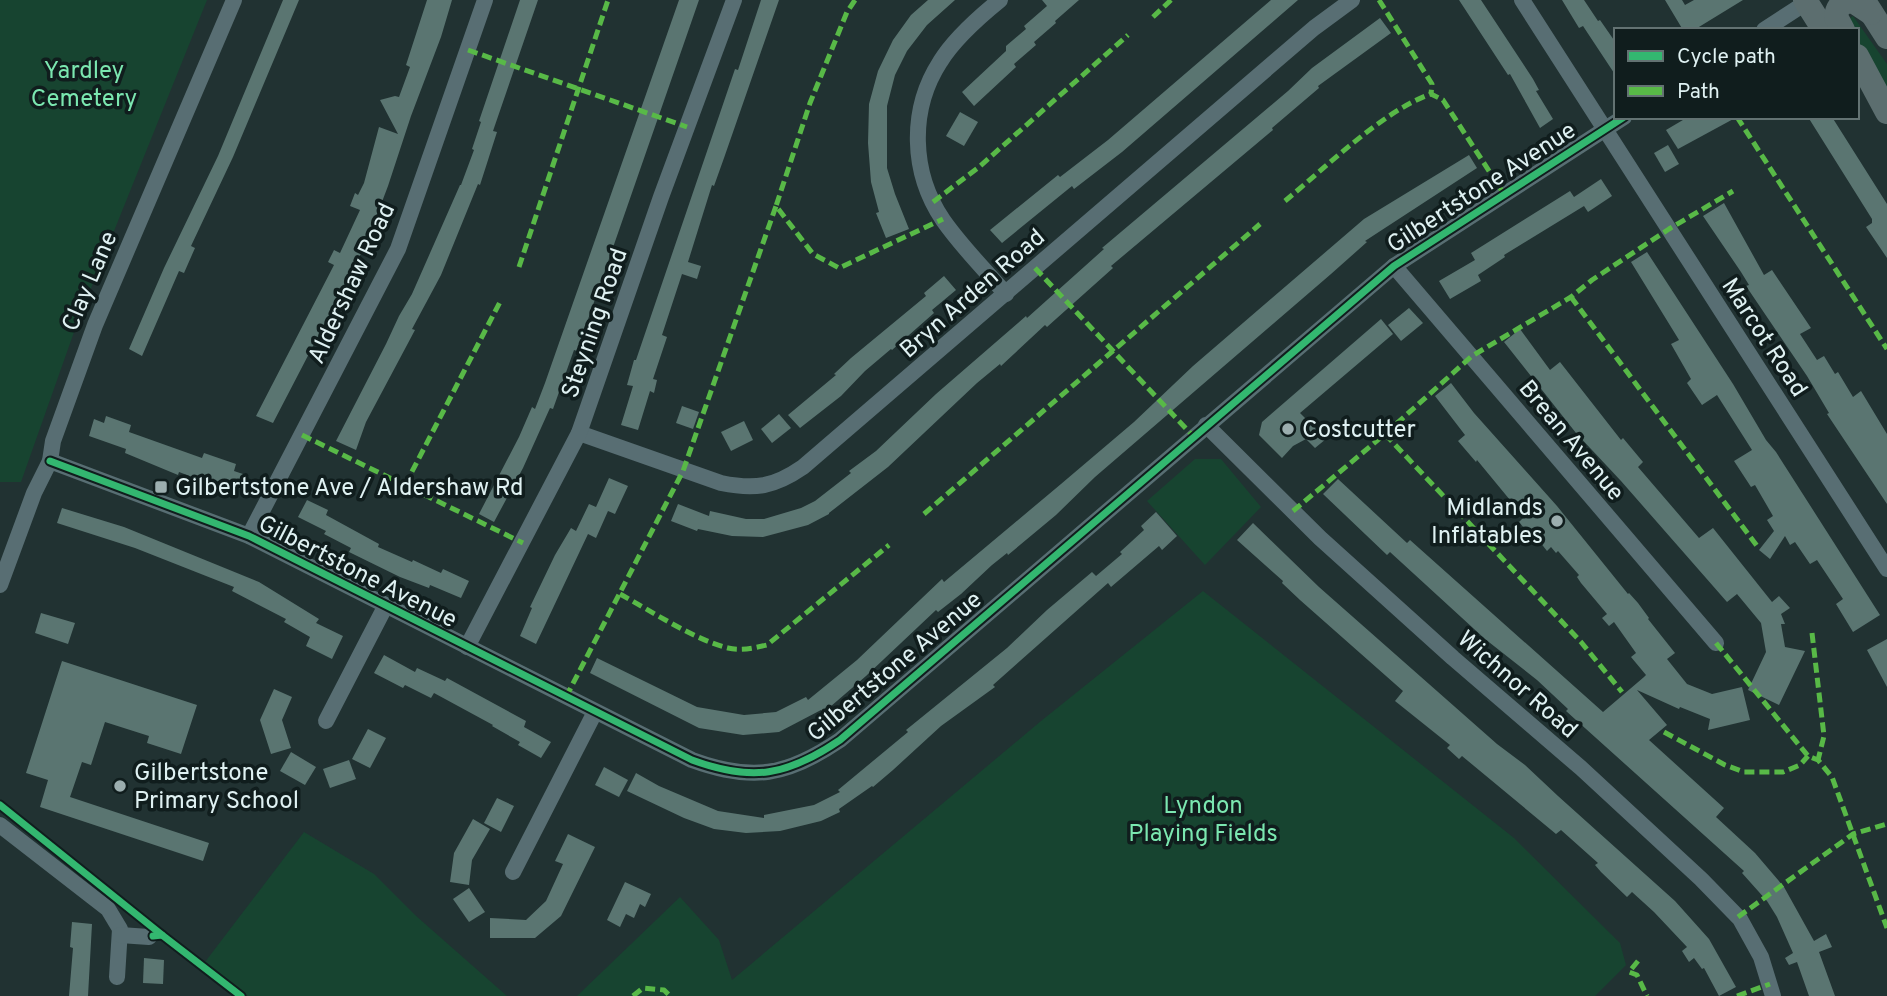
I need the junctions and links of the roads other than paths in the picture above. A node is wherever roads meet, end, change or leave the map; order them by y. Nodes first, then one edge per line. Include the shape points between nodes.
1 (234, 0) edge
2 (485, 0) edge
3 (734, 0) edge
4 (1000, 0) edge
5 (1352, 0) edge
6 (1522, 0) edge
7 (1807, 1) edge
8 (1867, 7) edge
9 (1767, 28) edge
10 (1823, 28) edge
11 (1842, 28) edge
12 (1887, 37) edge
13 (1859, 61) edge
14 (1859, 83) edge
15 (1887, 112) edge
16 (1621, 119) edge
17 (1887, 124) edge
18 (1606, 129) junction
19 (1394, 266) junction
20 (1006, 294) junction
21 (1206, 425) junction
22 (579, 433) junction
23 (50, 461) junction
24 (249, 537) junction
25 (1887, 569) edge
26 (0, 585) edge
27 (385, 607) junction
28 (1716, 643) dead end
29 (467, 648) junction
30 (595, 712) junction
31 (326, 721) dead end
32 (0, 825) edge
33 (513, 872) dead end
34 (120, 935) junction
35 (149, 937) dead end
36 (117, 976) dead end
37 (1773, 996) edge

1 - 23 street, Clay Lane via 95,325
2 - 24 street, Aldershaw Road via 398,249
3 - 22 street, Steyning Road
4 - 20 street via 940,61 924,95 917,134 925,186 943,219
5 - 20 street, Bryn Arden Road
6 - 18 street, Marcot Road
7 - 9 street
7 - 10 highway
8 - 11 highway via 1853,1 1840,5 1836,17
8 - 12 highway
13 - 15 highway
14 - 17 highway
16 - 18 street, Gilbertstone Avenue
18 - 19 street, Gilbertstone Avenue
18 - 25 street, Marcot Road
19 - 21 street, Gilbertstone Avenue
19 - 28 street, Brean Avenue
20 - 22 street, Bryn Arden Road via 803,467 761,487 721,483
21 - 30 street, Gilbertstone Avenue via 814,758 786,769 749,774 719,770
21 - 37 street, Wichnor Road via 1320,538 1701,879 1740,919
22 - 29 street, Steyning Road
23 - 24 street, Gilbertstone Avenue
23 - 26 street, Clay Lane
24 - 27 street, Gilbertstone Avenue
27 - 29 street, Gilbertstone Avenue
27 - 31 street
29 - 30 street, Gilbertstone Avenue
30 - 33 street
32 - 34 street via 108,909
34 - 35 street
34 - 36 street

